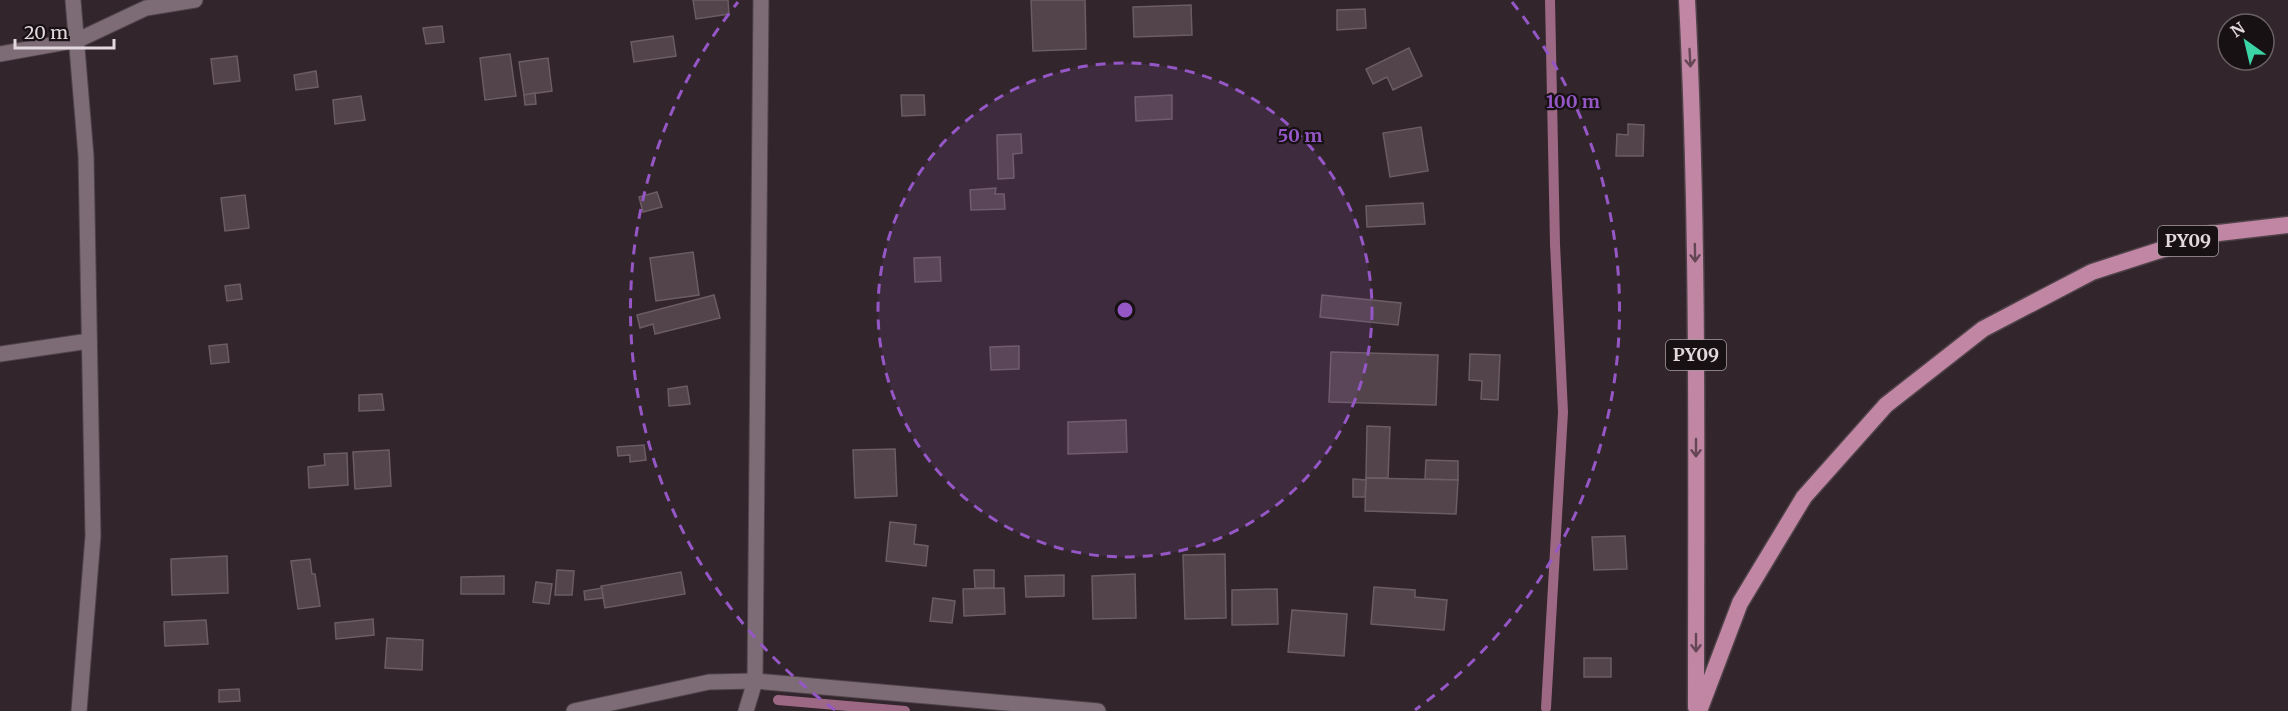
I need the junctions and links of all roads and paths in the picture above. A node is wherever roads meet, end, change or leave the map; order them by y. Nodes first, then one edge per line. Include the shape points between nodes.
1 (73, 0) edge
2 (195, 0) edge
3 (761, 0) edge
4 (1687, 0) edge
5 (78, 39) junction
6 (0, 54) edge
7 (2288, 225) edge
8 (89, 341) junction
9 (0, 354) edge
10 (755, 681) junction
11 (79, 711) edge
12 (574, 711) edge
13 (746, 711) edge
14 (1098, 711) edge
15 (1697, 711) edge

1 - 5 street
2 - 5 street via 146,8
3 - 10 street
4 -> 15 highway, PY09 via 1693,127
5 - 6 street
5 - 8 street via 86,156
7 - 15 highway, PY09 via 2210,234 2092,272 1983,329 1886,405 1804,497 1740,603
8 - 9 street
8 - 11 street via 93,536
10 - 12 street via 709,682
10 - 13 street
10 - 14 street

